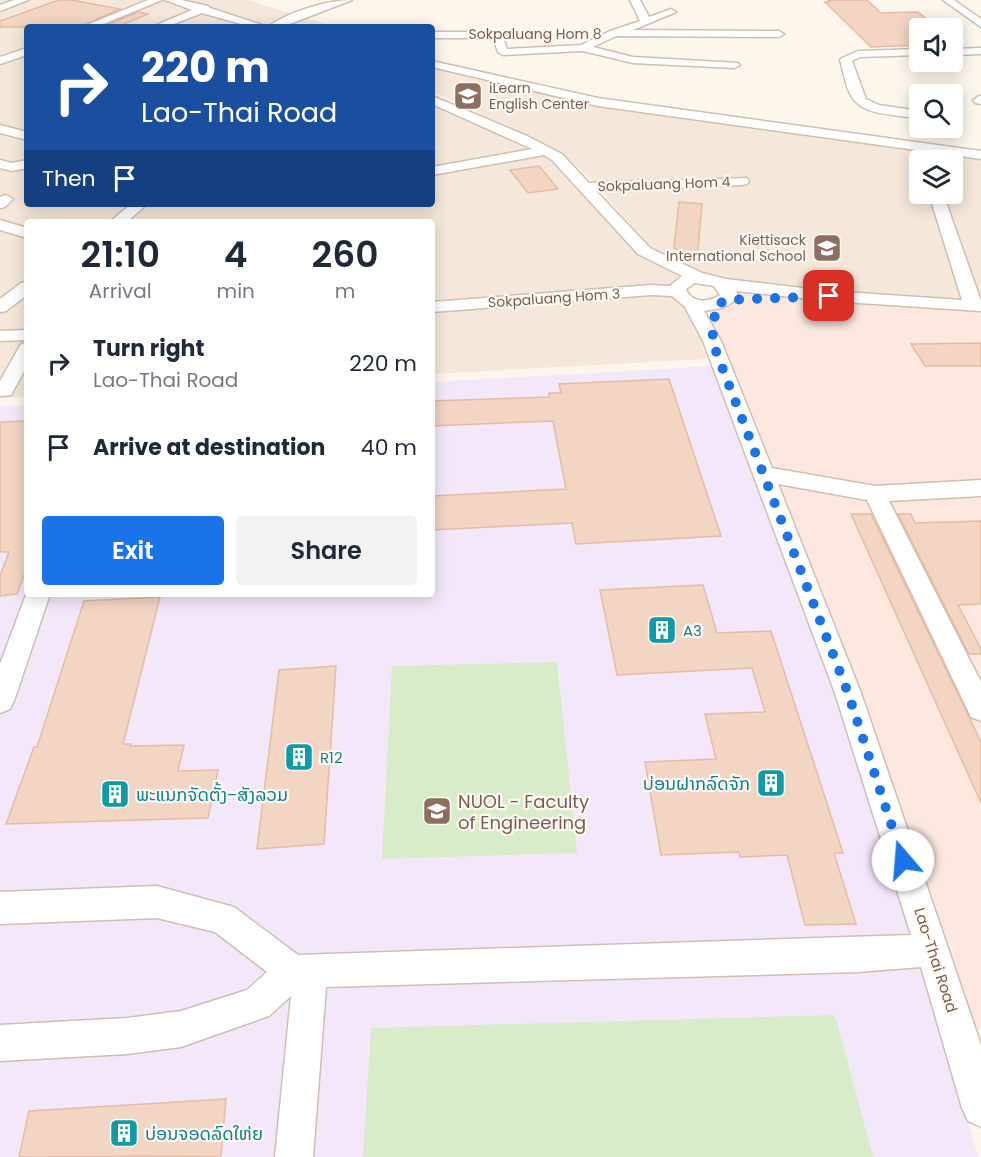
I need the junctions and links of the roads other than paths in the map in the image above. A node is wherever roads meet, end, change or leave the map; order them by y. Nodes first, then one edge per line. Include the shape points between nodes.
1 (23, 0) edge
2 (157, 0) edge
3 (170, 0) edge
4 (347, 0) edge
5 (635, 0) edge
6 (948, 0) edge
7 (0, 8) edge
8 (205, 8) junction
9 (673, 16) dead end
10 (646, 22) junction
11 (95, 24) edge
12 (165, 24) edge
13 (254, 24) edge
14 (280, 24) edge
15 (981, 24) edge
16 (614, 33) junction
17 (497, 34) junction
18 (527, 34) dead end
19 (582, 34) dead end
20 (779, 34) dead end
21 (435, 35) edge
22 (583, 48) junction
23 (981, 51) edge
24 (24, 52) edge
25 (909, 52) edge
26 (963, 52) edge
27 (0, 61) edge
28 (435, 65) edge
29 (734, 65) dead end
30 (435, 101) edge
31 (448, 107) junction
32 (435, 110) edge
33 (909, 113) edge
34 (0, 129) edge
35 (24, 135) edge
36 (546, 151) junction
37 (909, 151) edge
38 (963, 155) edge
39 (981, 155) edge
40 (0, 164) edge
41 (24, 165) edge
42 (435, 170) edge
43 (742, 181) dead end
44 (586, 187) junction
45 (940, 204) edge
46 (136, 207) edge
47 (122, 219) edge
48 (0, 225) edge
49 (24, 232) edge
50 (644, 251) junction
51 (699, 278) junction
52 (24, 289) edge
53 (677, 289) junction
54 (721, 296) junction
55 (691, 303) junction
56 (976, 306) edge
57 (0, 307) edge
58 (435, 307) edge
59 (24, 335) edge
60 (0, 336) edge
61 (712, 341) junction
62 (24, 354) edge
63 (4, 391) dead end
64 (763, 474) junction
65 (981, 488) edge
66 (875, 494) junction
67 (37, 597) edge
68 (0, 701) edge
69 (981, 709) edge
70 (0, 908) edge
71 (932, 950) junction
72 (301, 972) junction
73 (0, 1043) edge
74 (972, 1045) edge
75 (981, 1108) edge
76 (294, 1157) edge

1 - 7 street
2 - 11 street
3 - 8 street
4 - 14 street
5 - 10 street
6 - 15 street
8 - 12 street
8 - 13 street
9 - 10 street, Sokpaluang Hom 8
10 - 16 street, Sokpaluang Hom 8
16 - 19 street, Sokpaluang Hom 8
16 - 20 street
16 - 22 street
17 - 18 street, Sokpaluang Hom 8
17 - 21 street, Sokpaluang Hom 8
17 - 22 street via 503,52
22 - 29 street via 633,60
23 - 26 street
24 - 27 street
25 - 33 street via 858,54 846,60 862,102
28 - 37 street via 598,102 818,131
30 - 31 street
31 - 32 street
31 - 36 street
34 - 35 street
36 - 42 street
36 - 44 street via 565,164
38 - 39 street
40 - 41 street
43 - 44 street, Sokpaluang Hom 4
44 - 50 street
45 - 56 street
46 - 47 street
48 - 49 street
50 - 51 street
50 - 53 street
51 - 53 street via 685,280
51 - 54 street
52 - 57 street
53 - 55 street via 679,296
53 - 58 street, Sokpaluang Hom 3
54 - 55 street
54 - 56 street via 829,296
54 - 61 street, Lao-Thai Road
55 - 61 street, Lao-Thai Road
59 - 60 street
61 - 64 street, Lao-Thai Road
62 - 63 street
64 - 66 street
64 - 71 street, Lao-Thai Road via 848,693
65 - 66 street
66 - 69 street
67 - 68 street
70 - 72 street via 157,902 223,918
71 - 72 street
71 - 74 street, Lao-Thai Road
72 - 73 street via 256,1004 181,1029
72 - 76 street
74 - 75 street, Lao-Thai Road

